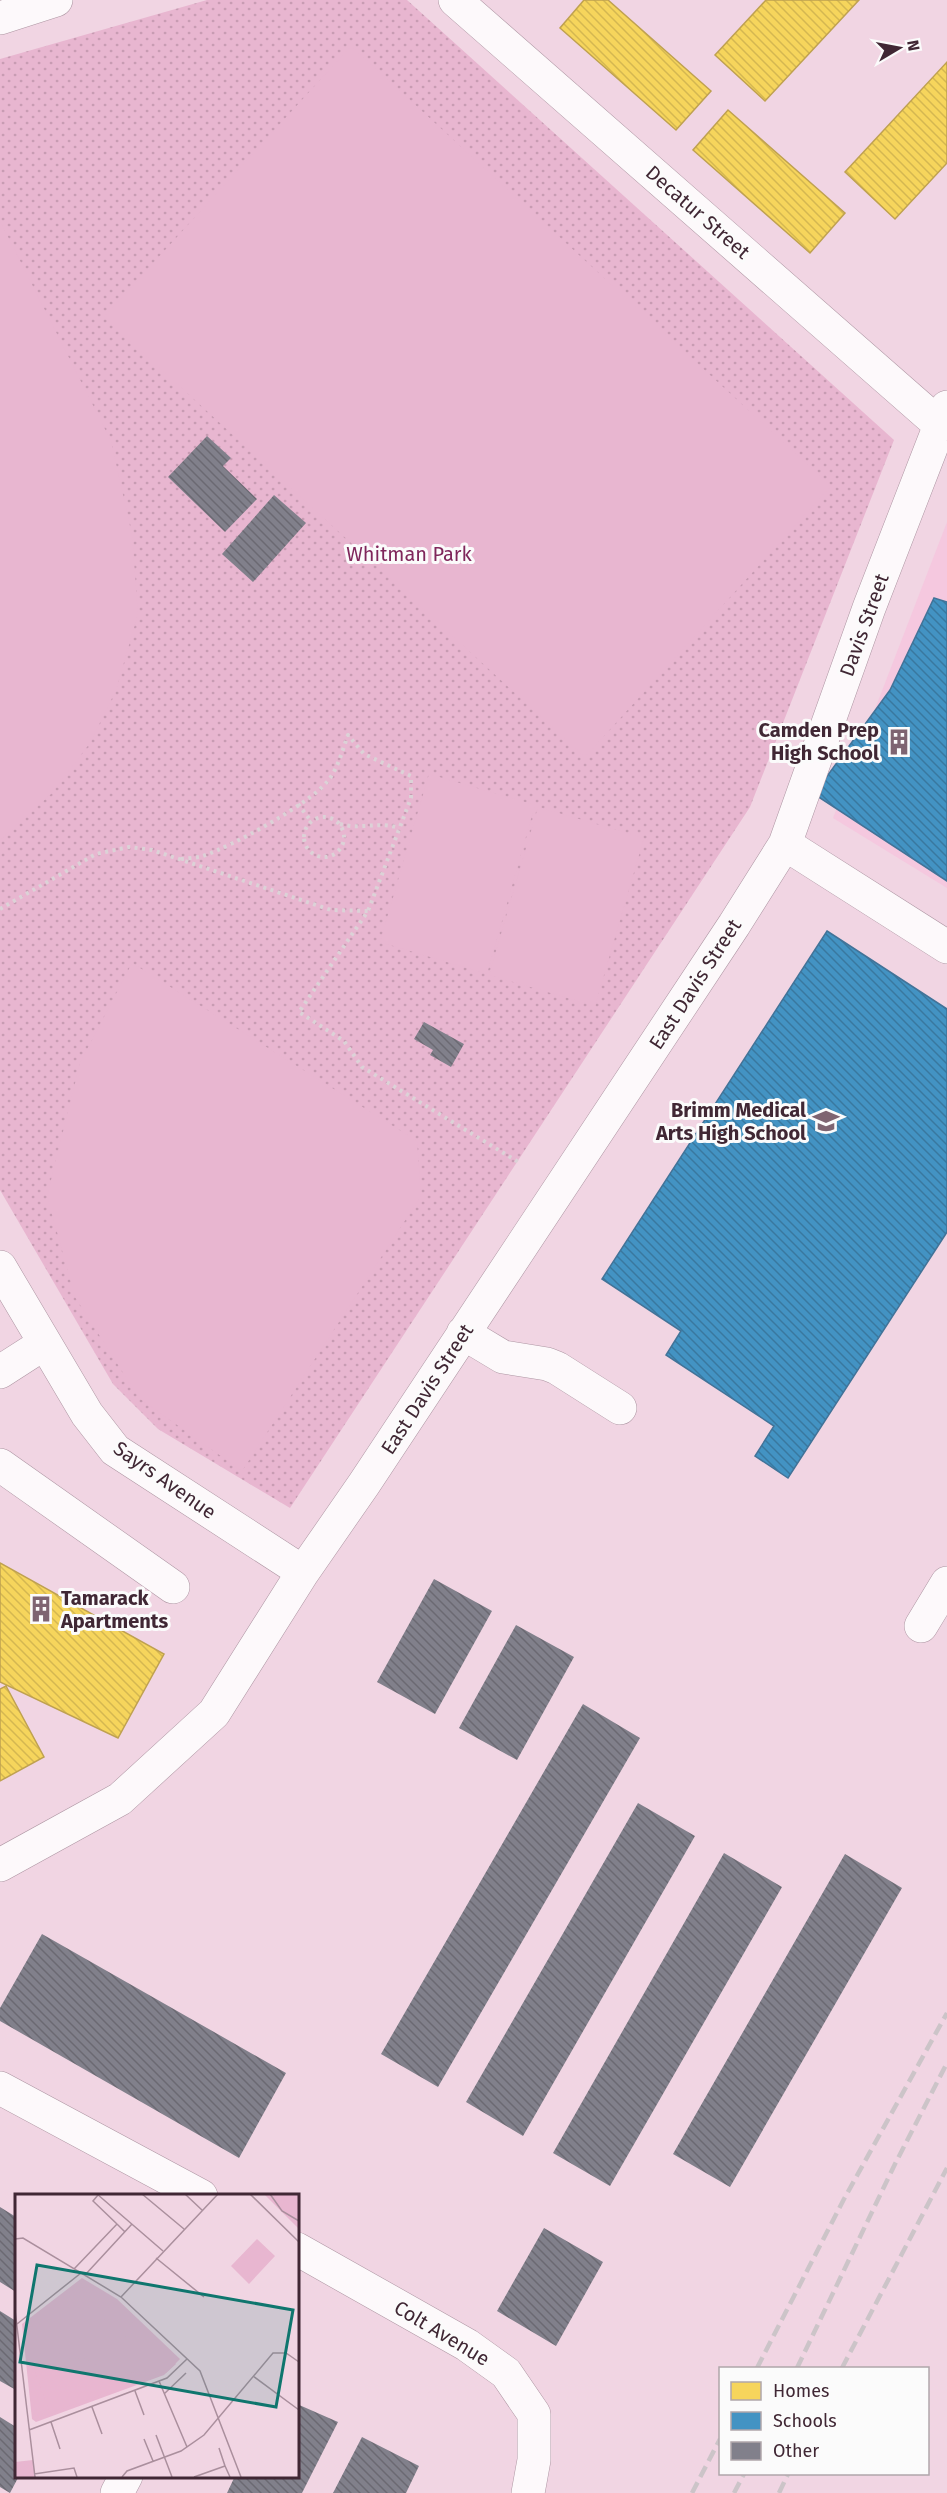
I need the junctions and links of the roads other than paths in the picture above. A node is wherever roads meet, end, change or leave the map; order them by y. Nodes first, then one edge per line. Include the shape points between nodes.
1 (56, 0) edge
2 (455, 0) edge
3 (0, 18) edge
4 (944, 416) edge
5 (936, 471) edge
6 (785, 844) junction
7 (947, 947) edge
8 (0, 1268) edge
9 (464, 1334) junction
10 (45, 1343) junction
11 (0, 1372) edge
12 (620, 1408) dead end
13 (0, 1465) edge
14 (303, 1572) junction
15 (947, 1583) edge
16 (173, 1587) dead end
17 (921, 1626) dead end
18 (0, 1865) edge
19 (0, 2088) edge
20 (140, 2165) junction
21 (159, 2194) edge
22 (197, 2194) edge
23 (298, 2249) edge
24 (125, 2478) edge
25 (117, 2493) edge
26 (528, 2493) edge

1 - 3 street
2 - 4 street, Decatur Street
4 - 5 street, Davis Street
5 - 6 street, Davis Street via 869,608
6 - 7 street
6 - 9 street, East Davis Street
8 - 10 street, Sayrs Avenue
9 - 12 street via 503,1357 557,1368
9 - 14 street, East Davis Street
10 - 11 street
10 - 14 street, Sayrs Avenue via 87,1414 115,1450
13 - 16 street
14 - 18 street, East Davis Street via 214,1713 120,1799
15 - 17 street
19 - 20 street
20 - 21 street
20 - 22 street
23 - 26 street, Colt Avenue via 468,2345 506,2373 534,2414 534,2460
24 - 25 street

